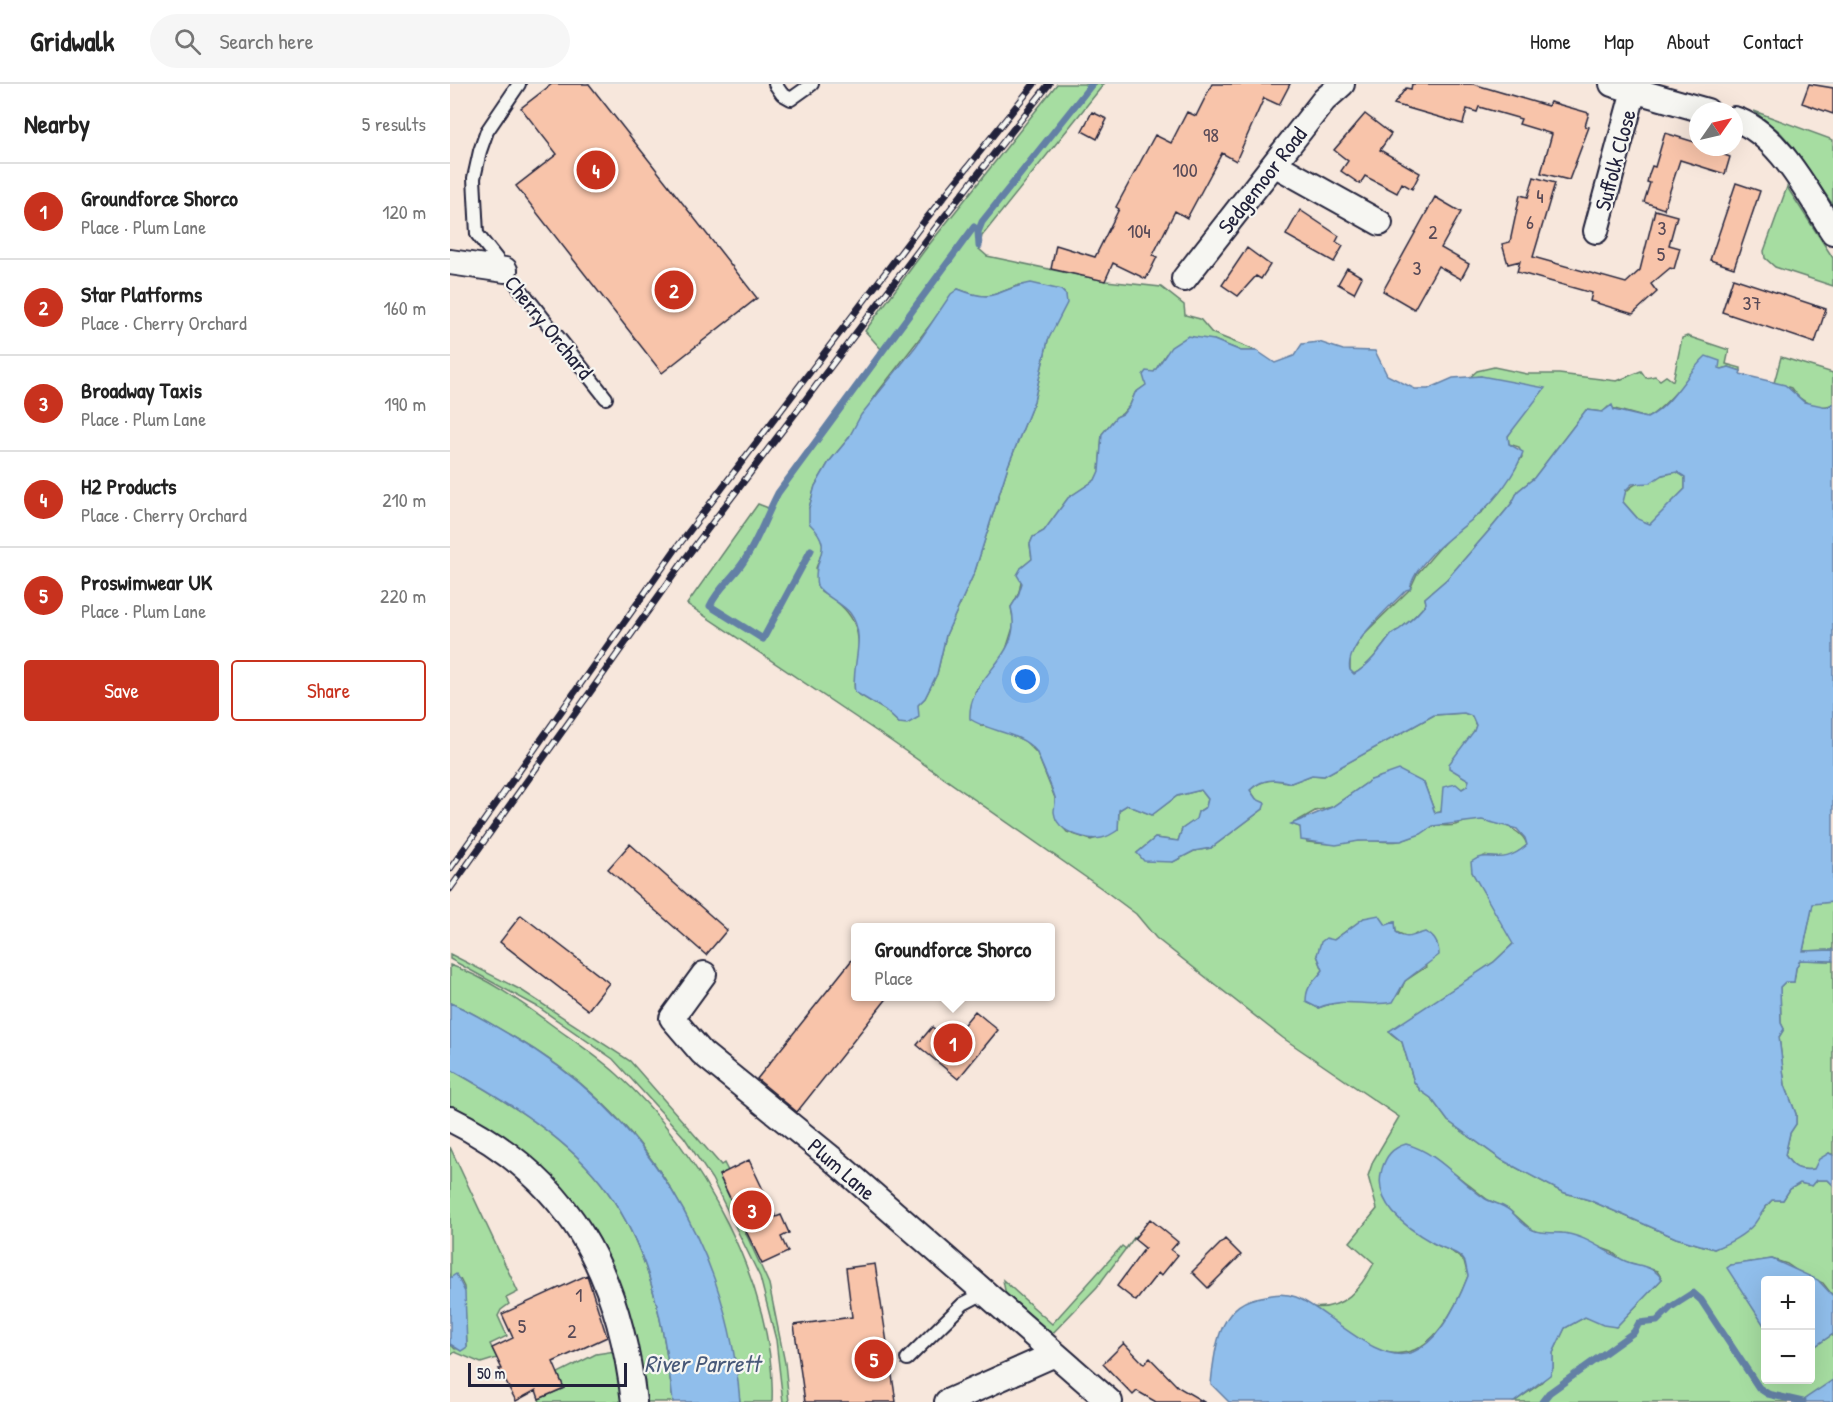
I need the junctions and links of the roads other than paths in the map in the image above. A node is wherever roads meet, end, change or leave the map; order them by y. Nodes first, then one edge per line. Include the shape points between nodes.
1 (519, 84) edge
2 (775, 84) edge
3 (812, 84) edge
4 (1342, 84) edge
5 (1623, 87) edge
6 (1689, 106) edge
7 (1743, 123) edge
8 (1274, 164) junction
9 (1380, 224) dead end
10 (1599, 232) dead end
11 (1833, 232) edge
12 (450, 262) edge
13 (505, 270) junction
14 (1184, 279) dead end
15 (606, 398) dead end
16 (704, 974) dead end
17 (450, 1119) edge
18 (984, 1293) junction
19 (1055, 1354) junction
20 (907, 1359) dead end
21 (634, 1402) edge
22 (947, 1402) edge
23 (1110, 1402) edge

1 - 13 lane via 487,131 474,178 477,234
2 - 3 lane via 791,99
4 - 8 street, Sedgemoor Road via 1324,100
5 - 6 street
5 - 10 street, Suffolk Close
7 - 11 street via 1776,147
8 - 9 street
8 - 14 street, Sedgemoor Road
12 - 13 street, Cherry Orchard
13 - 15 lane, Cherry Orchard
16 - 18 street, Plum Lane via 672,1018 687,1036 702,1053 830,1157
17 - 21 street via 501,1148 539,1180 583,1233 612,1302
18 - 19 street, Plum Lane
18 - 20 lane via 963,1304
19 - 22 street
19 - 23 street, Plum Lane

